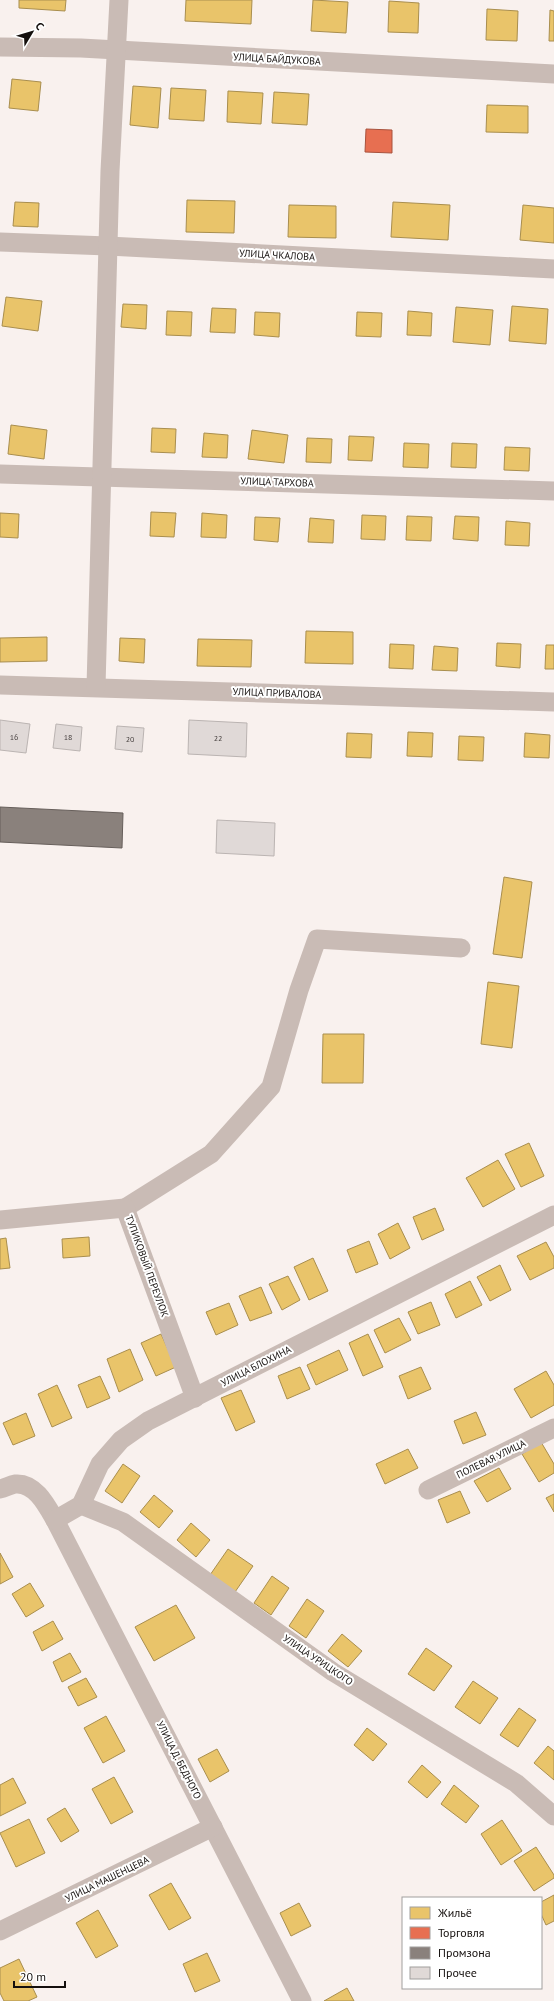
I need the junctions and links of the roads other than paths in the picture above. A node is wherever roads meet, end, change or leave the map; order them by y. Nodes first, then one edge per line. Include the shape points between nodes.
1 (119, 0) edge
2 (0, 47) edge
3 (117, 50) junction
4 (554, 74) edge
5 (0, 242) edge
6 (108, 246) junction
7 (554, 269) edge
8 (0, 474) edge
9 (102, 476) junction
10 (554, 491) edge
11 (0, 685) edge
12 (96, 687) junction
13 (554, 702) edge
14 (461, 948) dead end
15 (125, 1208) junction
16 (554, 1215) edge
17 (0, 1220) edge
18 (195, 1398) junction
19 (554, 1428) edge
20 (0, 1489) edge
21 (428, 1490) dead end
22 (81, 1505) junction
23 (55, 1520) junction
24 (554, 1816) edge
25 (214, 1827) junction
26 (0, 1931) edge
27 (302, 2001) edge

1 - 3 street
2 - 3 street, УЛИЦА БАЙДУКОВА
3 - 4 street, УЛИЦА БАЙДУКОВА
3 - 6 street
5 - 6 street, УЛИЦА ЧКАЛОВА
6 - 7 street, УЛИЦА ЧКАЛОВА
6 - 9 street
8 - 9 street, УЛИЦА ТАРХОВА
9 - 10 street, УЛИЦА ТАРХОВА
9 - 12 street
11 - 12 street, УЛИЦА ПРИВАЛОВА
12 - 13 street, УЛИЦА ПРИВАЛОВА
14 - 15 street via 317,940 299,990 271,1087 211,1154
15 - 17 street, ТУПИКОВЫЙ ПЕРЕУЛОК
15 - 18 street, ТУПИКОВЫЙ ПЕРЕУЛОК
16 - 18 street, УЛИЦА БЛОХИНА
18 - 22 street, УЛИЦА БЛОХИНА via 148,1421 120,1440 100,1464
19 - 21 street, ПОЛЕВАЯ УЛИЦА
20 - 23 street via 16,1484 29,1487 42,1498
22 - 23 street
22 - 24 street, УЛИЦА УРИЦКОГО via 123,1522 333,1672 516,1783
23 - 25 street, УЛИЦА Д. БЕДНОГО
25 - 26 street, УЛИЦА МАШЕНЦЕВА
25 - 27 street, УЛИЦА Д. БЕДНОГО

